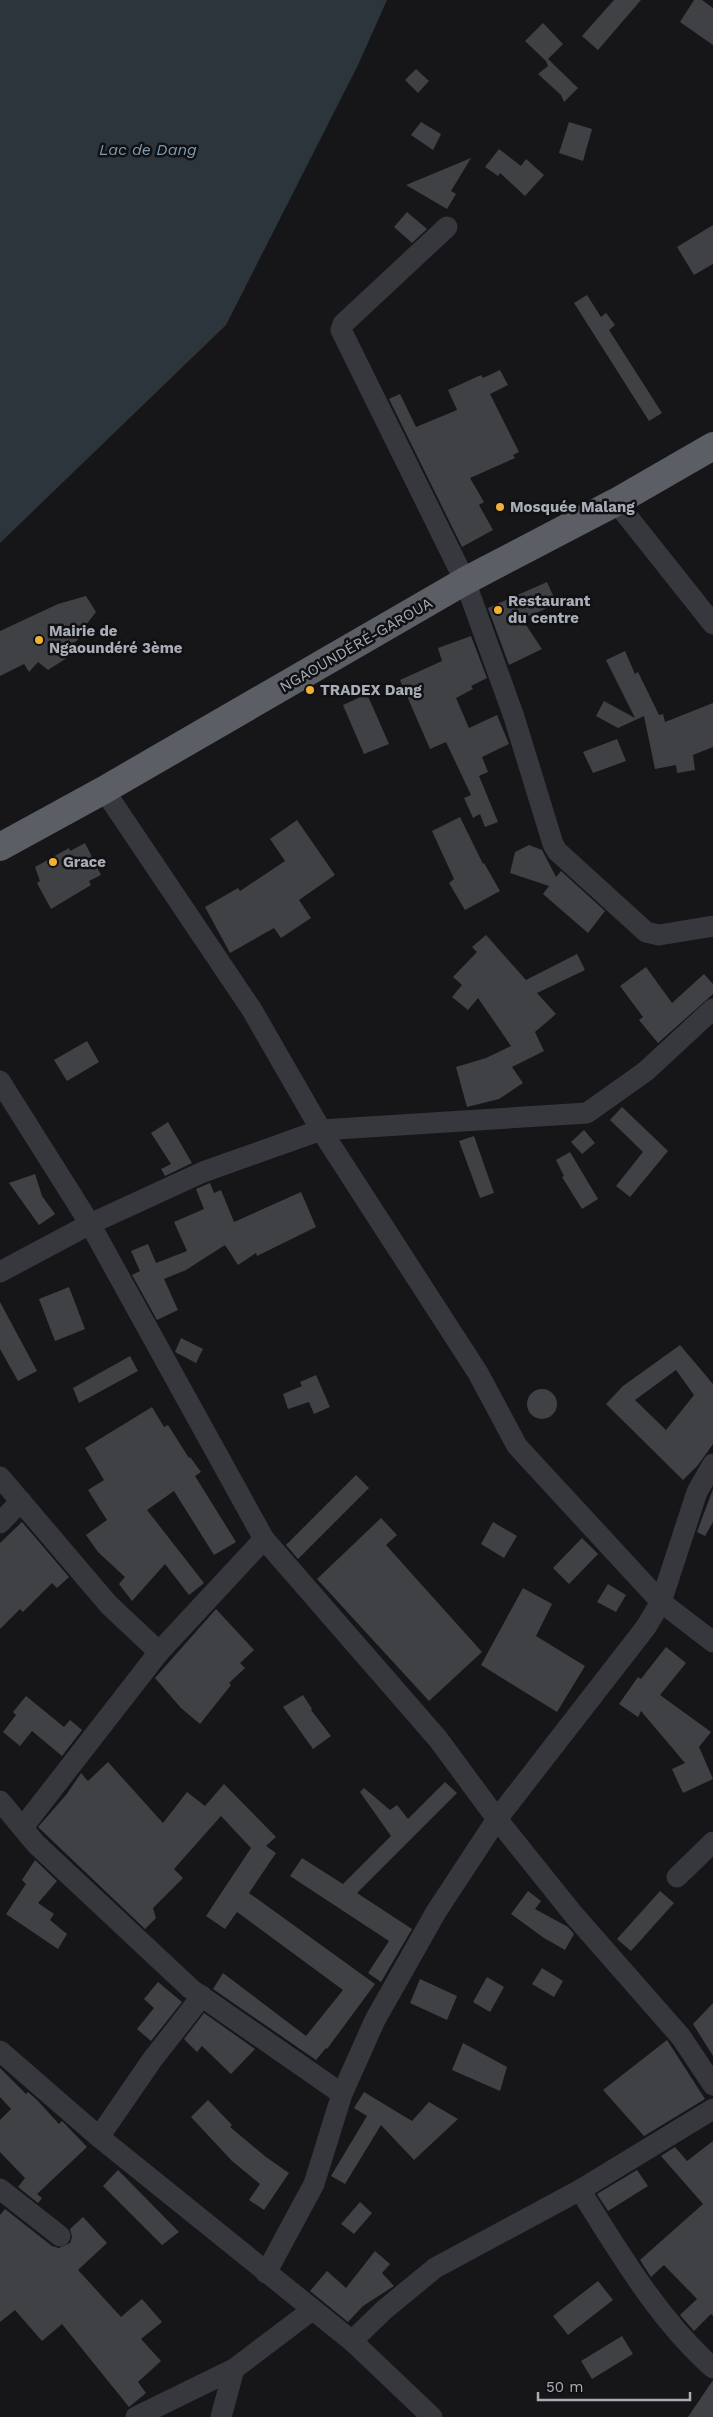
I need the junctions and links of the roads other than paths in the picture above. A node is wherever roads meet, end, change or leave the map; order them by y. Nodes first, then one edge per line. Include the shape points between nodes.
1 (448, 226) dead end
2 (713, 446) edge
3 (616, 502) junction
4 (466, 581) junction
5 (713, 624) edge
6 (104, 790) junction
7 (0, 847) edge
8 (713, 926) edge
9 (713, 1009) edge
10 (0, 1081) edge
11 (321, 1130) junction
12 (90, 1224) junction
13 (0, 1272) edge
14 (713, 1464) edge
15 (0, 1477) edge
16 (21, 1502) junction
17 (0, 1523) edge
18 (264, 1539) junction
19 (661, 1602) junction
20 (713, 1642) edge
21 (159, 1652) junction
22 (0, 1802) edge
23 (497, 1819) junction
24 (22, 1827) junction
25 (713, 1842) edge
26 (677, 1877) dead end
27 (202, 1996) junction
28 (0, 2051) edge
29 (713, 2085) edge
30 (342, 2094) junction
31 (713, 2110) edge
32 (99, 2137) junction
33 (0, 2189) edge
34 (580, 2190) junction
35 (60, 2236) dead end
36 (266, 2274) junction
37 (312, 2310) junction
38 (352, 2341) junction
39 (713, 2368) edge
40 (234, 2369) junction
41 (136, 2417) edge
42 (221, 2417) edge
43 (432, 2417) edge

1 - 4 street via 343,324 341,330
2 - 3 highway, NGAOUNDÉRÉ-GAROUA
3 - 4 highway, NGAOUNDÉRÉ-GAROUA
3 - 5 street
4 - 6 highway, NGAOUNDÉRÉ-GAROUA
4 - 8 street via 557,851 646,932 658,935
6 - 7 highway, NGAOUNDÉRÉ-GAROUA
6 - 11 street via 252,1010
9 - 11 street via 646,1071 587,1113
10 - 12 street
11 - 12 street via 203,1172
11 - 19 street via 468,1356 517,1446
12 - 13 street
12 - 18 street
14 - 19 street via 697,1492
15 - 16 street
16 - 17 street
16 - 21 street via 109,1605
18 - 21 street
18 - 23 street via 438,1739
19 - 20 street
19 - 23 street via 646,1626
21 - 24 street
22 - 24 street
23 - 29 street via 574,1915 681,2037
23 - 30 street via 436,1912 375,2020
24 - 27 street via 36,1844
25 - 26 street
27 - 30 street
27 - 32 street via 152,2060
28 - 32 street
30 - 36 street via 314,2184
31 - 34 street
32 - 36 street
33 - 35 street
34 - 38 street via 435,2268
34 - 39 street via 628,2267 685,2340
36 - 37 street
37 - 38 street
37 - 40 street
38 - 43 street
40 - 41 street
40 - 42 street

